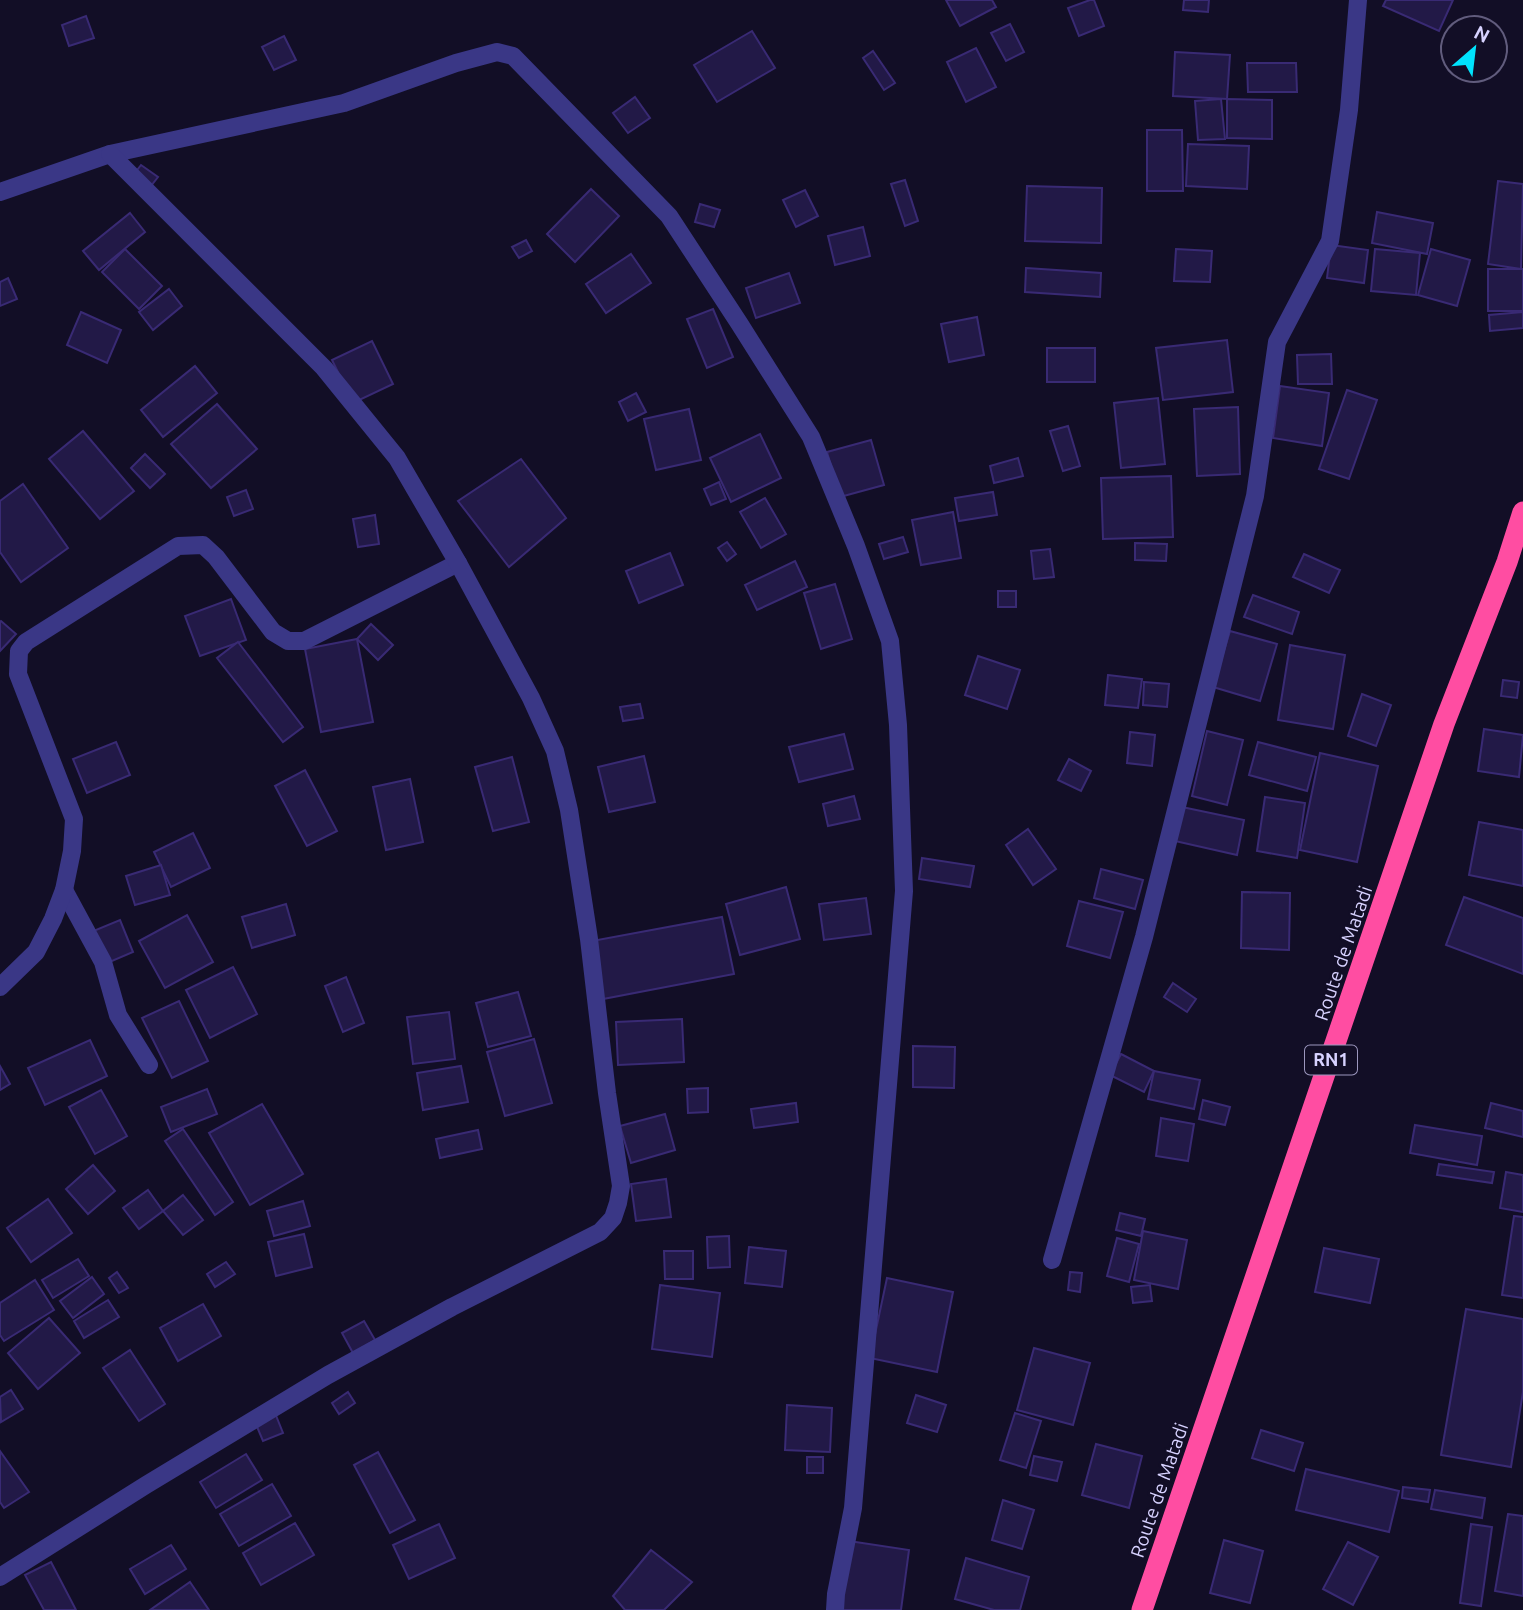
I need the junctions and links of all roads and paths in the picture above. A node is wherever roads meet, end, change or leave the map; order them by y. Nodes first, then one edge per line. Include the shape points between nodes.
1 (1358, 0) edge
2 (110, 154) junction
3 (0, 192) edge
4 (1523, 512) edge
5 (458, 563) junction
6 (64, 890) junction
7 (0, 987) edge
8 (149, 1065) dead end
9 (1052, 1260) dead end
10 (0, 1577) edge
11 (835, 1610) edge
12 (1142, 1610) edge

1 - 9 street via 1349,110 1330,241 1277,342 1255,496 1144,937
2 - 3 street
2 - 5 street via 324,368 397,458
2 - 11 street via 344,103 497,52 513,56 669,216 811,437 890,641 904,891 853,1508
4 - 12 highway, Route de Matadi / RN1 via 1444,724
5 - 6 street via 312,638 288,641 273,632 203,545 178,546 26,642 19,651 18,674 74,819
5 - 10 street via 555,751 569,810 621,1186 613,1218 600,1232 328,1375
6 - 7 street via 36,952
6 - 8 street via 103,962 118,1015

